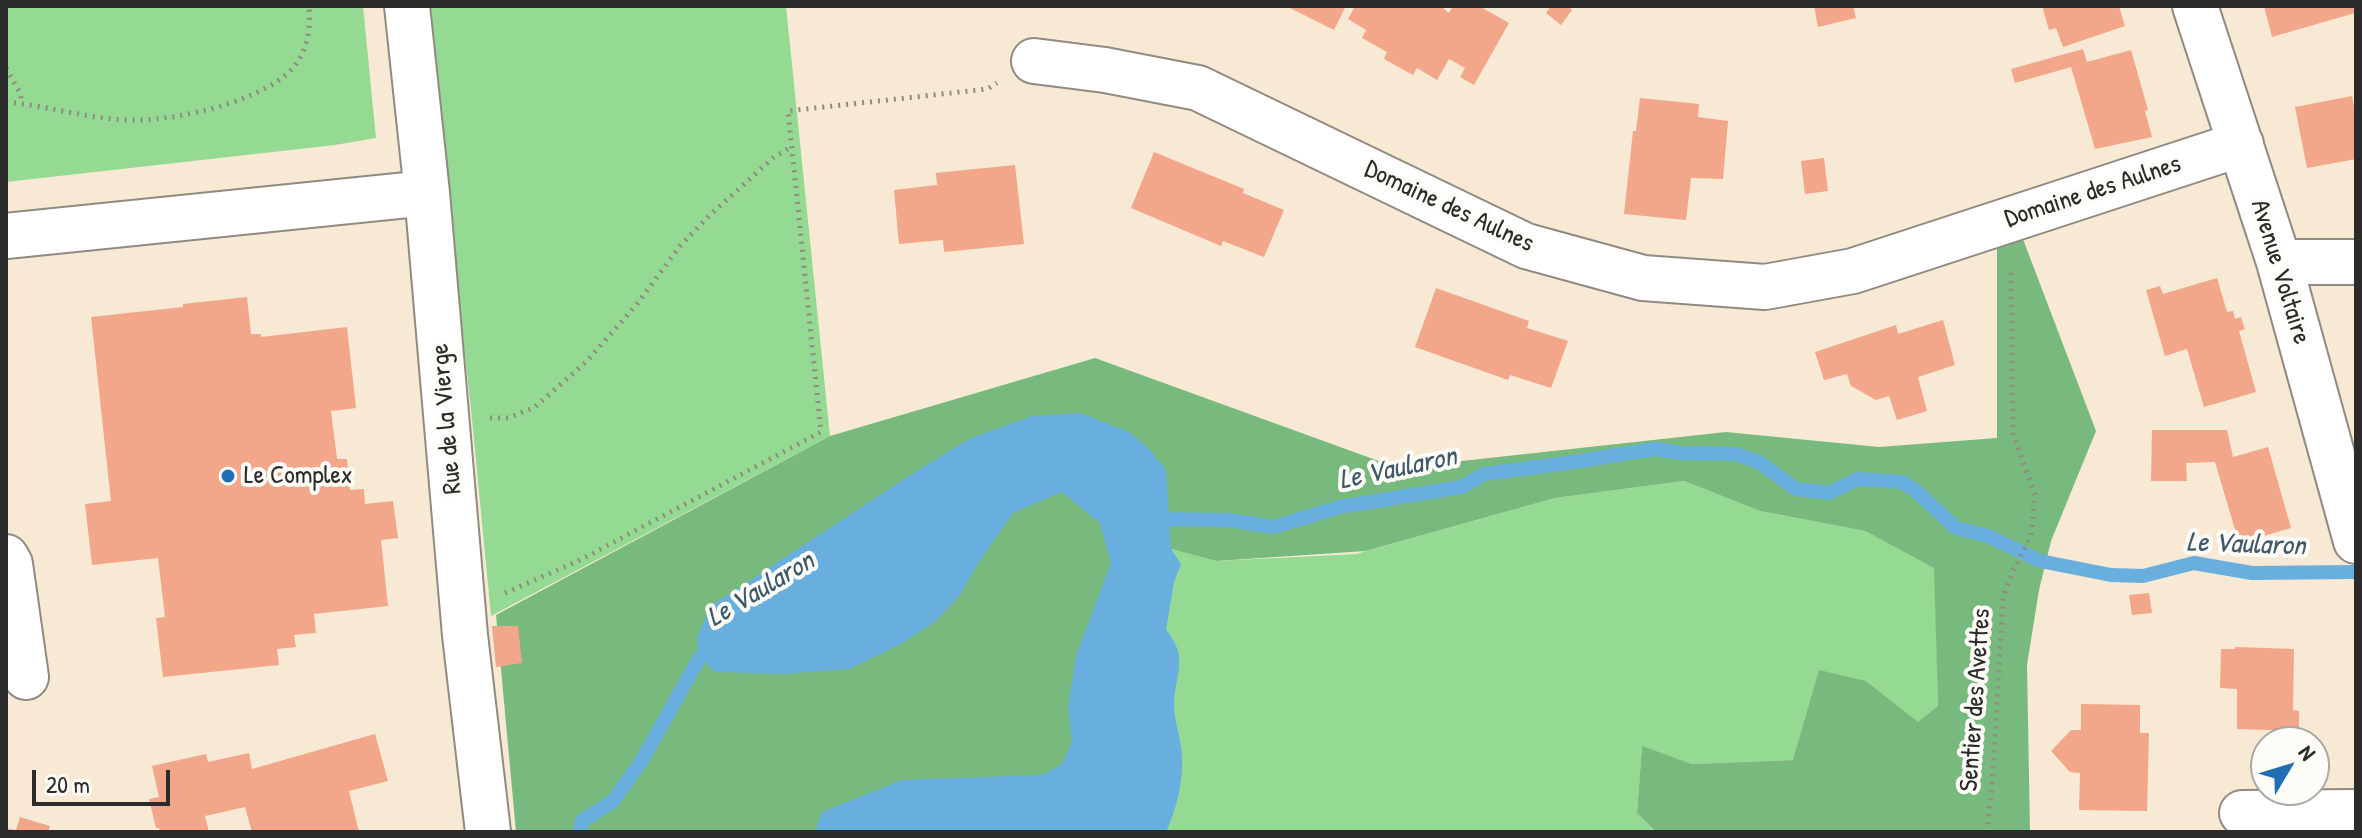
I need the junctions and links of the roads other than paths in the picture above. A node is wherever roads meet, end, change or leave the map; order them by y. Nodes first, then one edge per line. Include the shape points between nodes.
1 (407, 6) edge
2 (2195, 6) edge
3 (1034, 61) road end
4 (2241, 144) junction
5 (427, 193) junction
6 (6, 236) edge
7 (2279, 262) junction
8 (2356, 262) edge
9 (2356, 541) edge
10 (6, 557) edge
11 (26, 677) dead end
12 (2356, 812) edge
13 (2242, 813) dead end
14 (488, 832) edge

1 - 5 street, Rue de la Vierge
2 - 4 street, Avenue Voltaire
3 - 4 street, Domaine des Aulnes via 1198,88 1526,246 1643,278 1765,287 1853,271
4 - 7 street, Avenue Voltaire
5 - 6 street
5 - 14 street, Rue de la Vierge via 462,607
7 - 8 street
7 - 9 street, Avenue Voltaire
10 - 11 street
12 - 13 street

